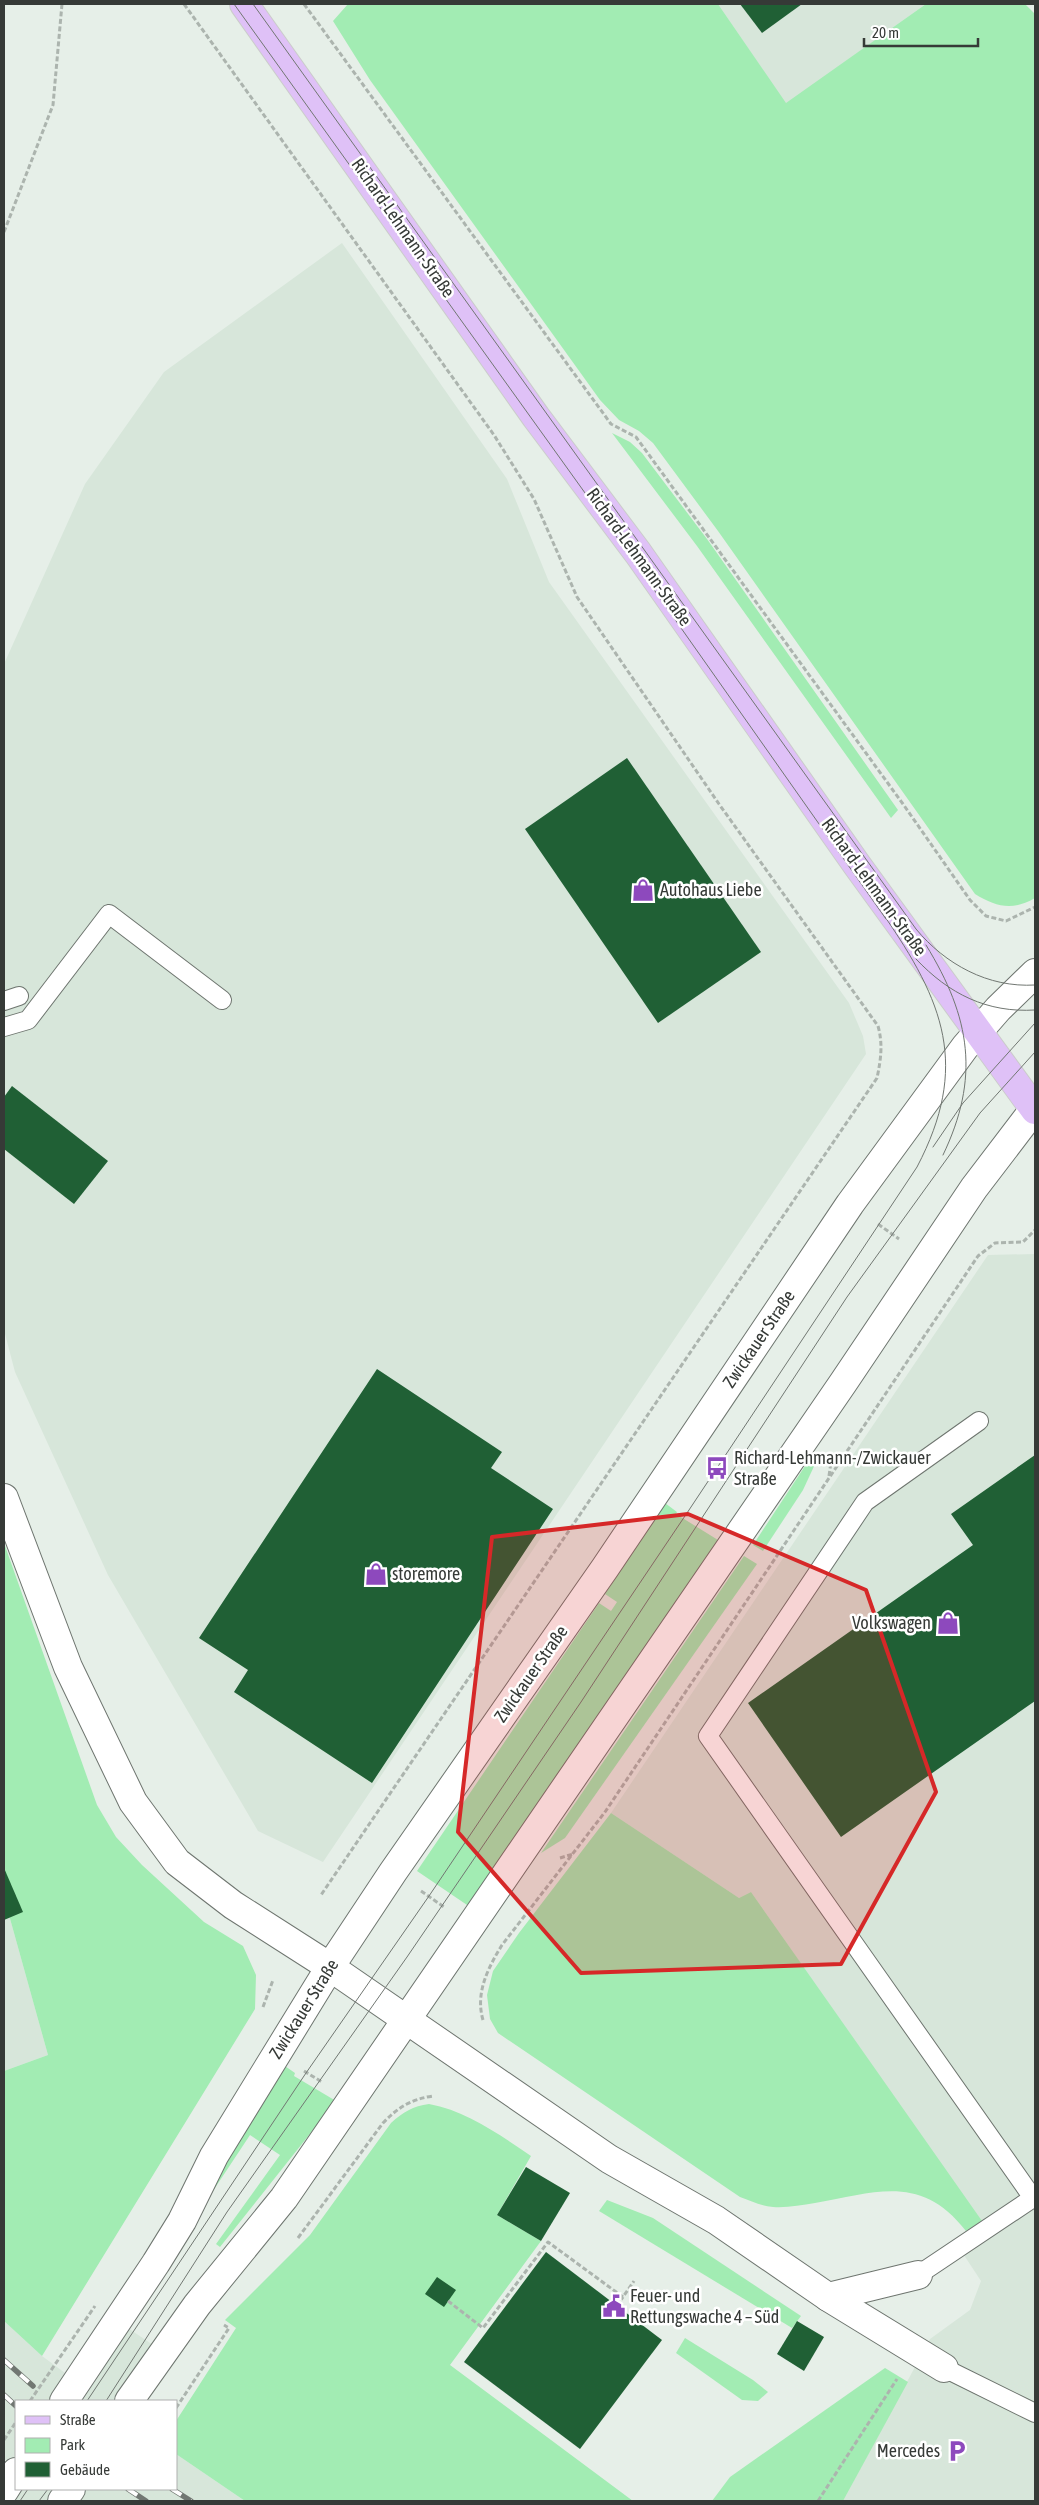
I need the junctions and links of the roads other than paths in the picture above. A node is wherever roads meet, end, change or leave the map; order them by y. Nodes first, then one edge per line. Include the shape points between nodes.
1 (244, 4) edge
2 (1035, 973) edge
3 (222, 1000) dead end
4 (4, 1027) edge
5 (978, 1031) junction
6 (1035, 1109) edge
7 (979, 1421) dead end
8 (4, 1498) edge
9 (330, 1967) junction
10 (407, 2021) junction
11 (918, 2275) joint
12 (828, 2297) junction
13 (944, 2368) joint
14 (65, 2400) edge
15 (130, 2400) edge
16 (1035, 2413) edge
17 (15, 2474) edge
18 (4, 2490) edge
19 (70, 2490) edge
20 (62, 2501) edge

1 - 5 main road, Richard-Lehmann-Straße via 536,417 638,553
2 - 5 main road, Zwickauer Straße
3 - 4 lane via 109,914 28,1020
5 - 6 main road, Richard-Lehmann-Straße
5 - 9 main road, Zwickauer Straße via 810,1262 605,1568
6 - 10 main road via 974,1188
7 - 11 lane via 865,1502 708,1736 1033,2198
8 - 9 main road via 68,1667 133,1802 177,1862 233,1905
9 - 10 main road
9 - 14 main road, Zwickauer Straße via 214,2156 182,2221
10 - 12 main road via 609,2159 716,2220
10 - 15 main road via 284,2198 162,2352
11 - 12 main road
12 - 13 main road
13 - 16 lane
17 - 18 main road
19 - 20 main road

